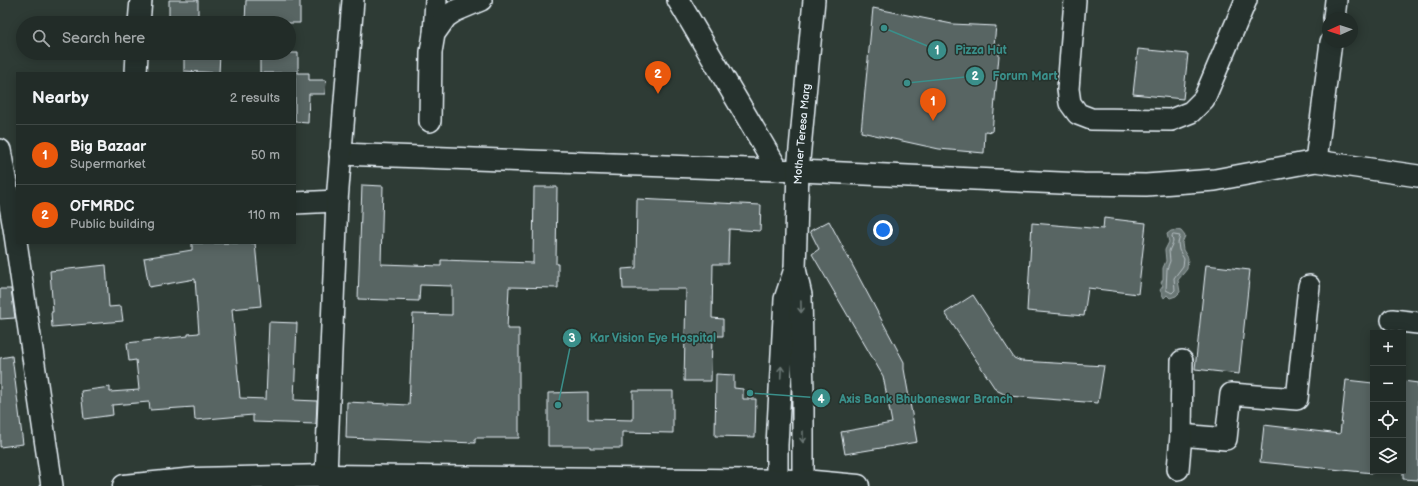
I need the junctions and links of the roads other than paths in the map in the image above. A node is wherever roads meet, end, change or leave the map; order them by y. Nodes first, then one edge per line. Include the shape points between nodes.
1 (141, 0) edge
2 (353, 0) edge
3 (436, 0) edge
4 (480, 0) edge
5 (678, 0) edge
6 (814, 0) edge
7 (1075, 0) edge
8 (1246, 0) edge
9 (1336, 0) edge
10 (1335, 12) edge
11 (140, 16) edge
12 (434, 34) junction
13 (1330, 48) edge
14 (137, 60) edge
15 (136, 72) edge
16 (430, 121) dead end
17 (0, 150) edge
18 (340, 154) junction
19 (1316, 161) junction
20 (788, 170) junction
21 (1418, 176) edge
22 (337, 201) junction
23 (296, 203) edge
24 (10, 228) edge
25 (795, 269) junction
26 (1310, 286) dead end
27 (1392, 320) dead end
28 (1418, 323) edge
29 (1182, 361) dead end
30 (1181, 435) junction
31 (1178, 469) dead end
32 (326, 476) junction
33 (803, 483) edge
34 (777, 484) edge
35 (52, 486) edge
36 (124, 486) edge
37 (858, 486) edge

1 - 11 street
2 - 18 street
3 - 12 street
4 - 12 street via 446,17
5 - 20 street
6 - 20 street, Mother Teresa Marg
7 - 8 street via 1068,89 1070,103 1078,114 1091,119 1163,120 1191,112 1204,99
9 - 10 street
12 - 16 street via 431,52
13 - 19 street
14 - 15 street
17 - 24 street
18 - 20 street
18 - 22 street
19 - 20 street via 1215,180 1146,185 1068,184
19 - 21 street
20 - 25 street, Mother Teresa Marg
22 - 23 street
22 - 32 street
24 - 35 street
25 -> 33 street, Mother Teresa Marg via 801,295
34 -> 25 street, Mother Teresa Marg via 785,299
26 - 30 street via 1297,399 1231,394 1226,439
27 - 28 street
29 - 30 street
30 - 31 street
32 - 34 main road
32 - 36 main road via 195,478
33 - 34 main road
33 - 37 main road

